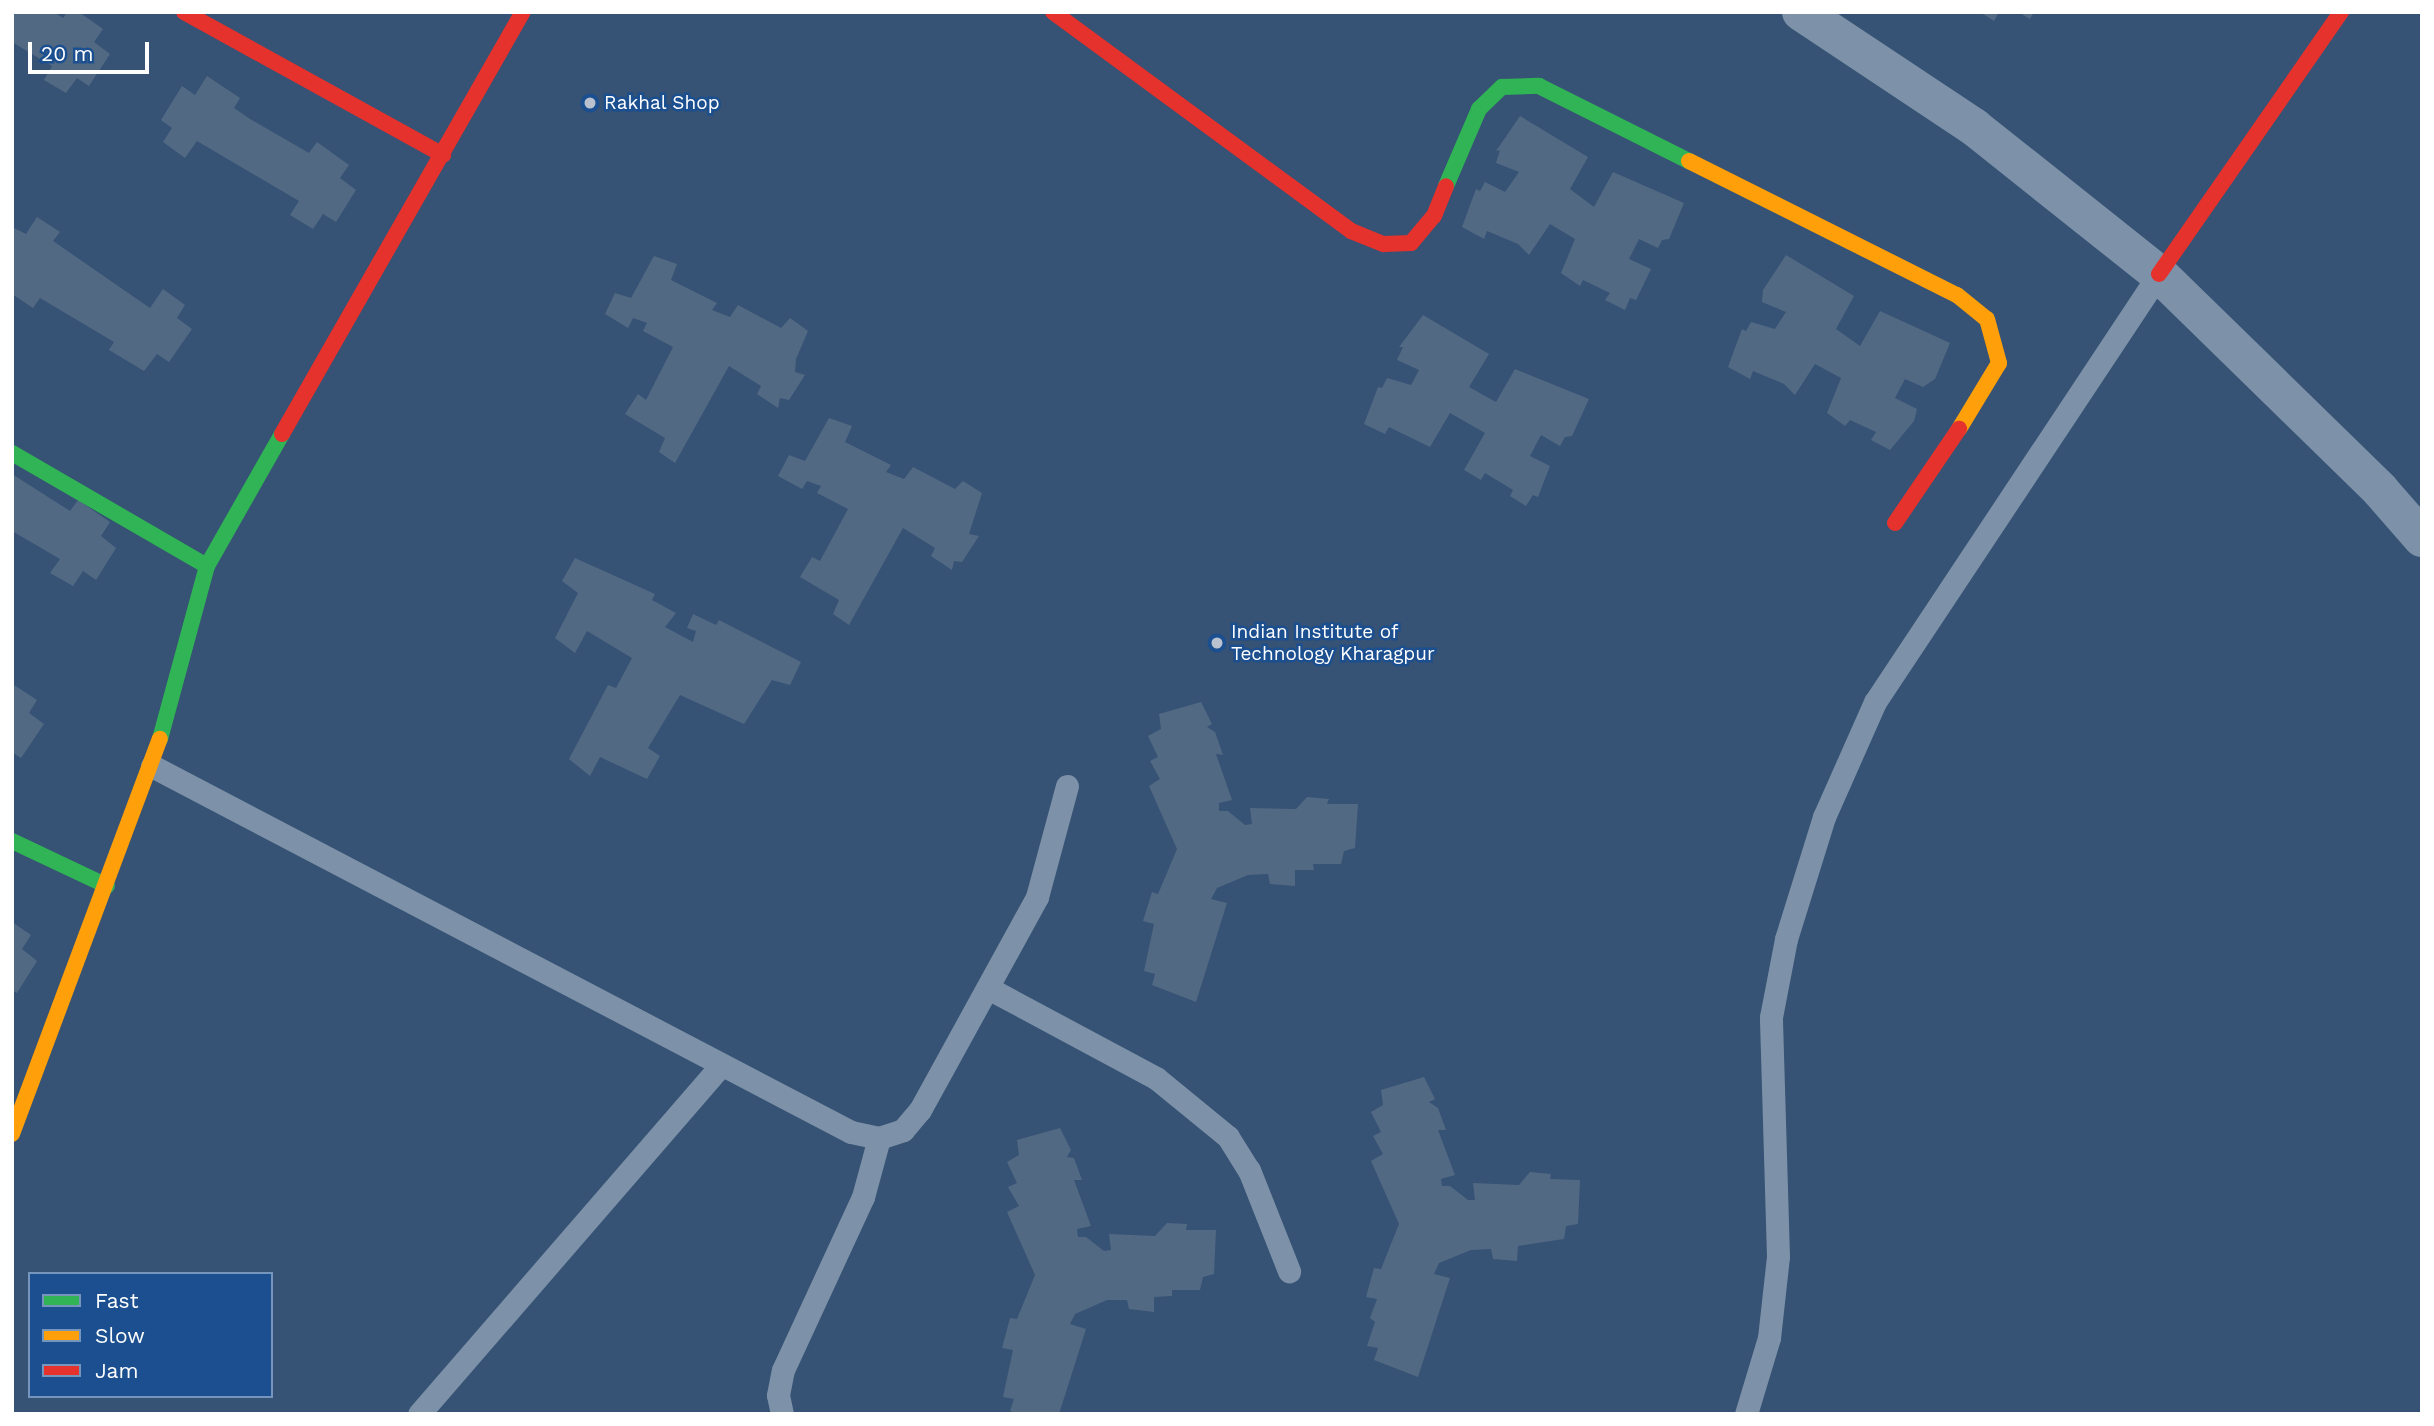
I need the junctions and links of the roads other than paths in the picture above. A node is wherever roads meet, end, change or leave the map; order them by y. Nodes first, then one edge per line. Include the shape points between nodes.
1 (184, 12) edge
2 (523, 12) edge
3 (1053, 12) edge
4 (1801, 12) edge
5 (2341, 12) edge
6 (443, 155) junction
7 (2159, 274) junction
8 (12, 453) edge
9 (1895, 523) dead end
10 (2422, 538) edge
11 (207, 566) junction
12 (152, 766) junction
13 (1067, 786) dead end
14 (12, 841) edge
15 (107, 886) junction
16 (988, 988) junction
17 (721, 1065) junction
18 (12, 1134) edge
19 (879, 1138) junction
20 (1289, 1271) dead end
21 (419, 1414) edge
22 (782, 1414) edge
23 (1746, 1414) edge

1 - 6 street
2 - 6 street
3 - 9 street via 1351,231 1384,244 1411,243 1434,216 1479,109 1502,87 1539,86 1957,295 1987,318 1999,363 1987,388
4 - 7 street via 1974,127
5 - 7 street
6 - 11 street
7 - 10 street
7 - 23 lane via 1875,702 1824,817 1786,939 1771,1017 1778,1256 1769,1338
8 - 11 street
11 - 12 street
12 - 15 street
12 - 17 lane
13 - 16 lane via 1037,897
14 - 15 street
15 - 18 street
16 - 19 lane via 920,1110 903,1130
16 - 20 lane via 1156,1078 1228,1137 1249,1170
17 - 19 lane via 851,1132
17 - 21 lane
19 - 22 lane via 863,1197 783,1370 778,1395

